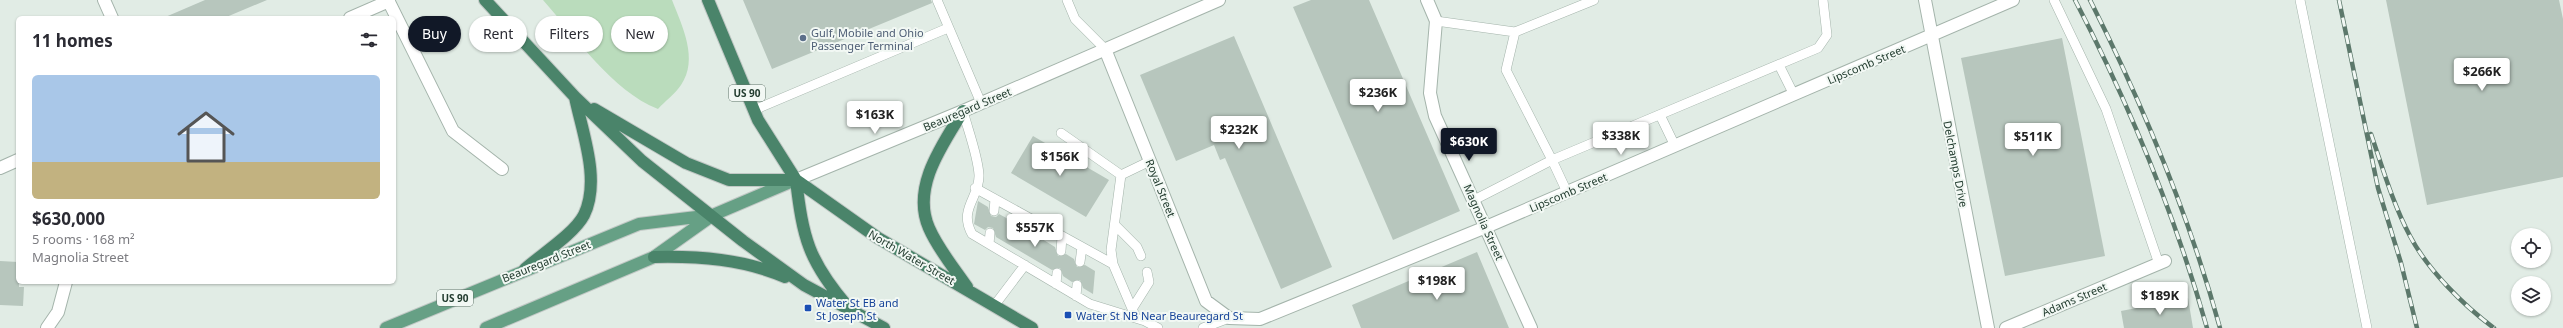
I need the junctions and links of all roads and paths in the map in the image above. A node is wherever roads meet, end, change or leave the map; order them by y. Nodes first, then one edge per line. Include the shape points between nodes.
1 (104, 0) edge
2 (485, 0) edge
3 (708, 0) edge
4 (937, 0) edge
5 (1067, 0) edge
6 (1219, 0) edge
7 (1427, 0) edge
8 (1594, 0) edge
9 (1823, 0) edge
10 (1925, 0) edge
11 (2013, 0) edge
12 (2054, 0) edge
13 (2300, 0) edge
14 (389, 1) edge
15 (1202, 3) edge
16 (111, 16) edge
17 (355, 16) edge
18 (1436, 21) junction
19 (948, 28) junction
20 (1515, 32) junction
21 (1931, 36) junction
22 (1105, 49) junction
23 (1779, 65) junction
24 (1794, 95) junction
25 (574, 97) junction
26 (981, 103) junction
27 (754, 110) junction
28 (963, 111) junction
29 (1660, 115) junction
30 (1061, 133) dead end
31 (1675, 146) junction
32 (1552, 160) junction
33 (16, 161) edge
34 (1150, 161) junction
35 (0, 168) edge
36 (502, 169) dead end
37 (1121, 175) junction
38 (796, 180) junction
39 (975, 188) junction
40 (1567, 192) junction
41 (995, 199) junction
42 (1474, 200) junction
43 (994, 211) dead end
44 (1017, 211) junction
45 (712, 215) junction
46 (1038, 223) junction
47 (1016, 224) dead end
48 (1115, 225) junction
49 (1486, 227) junction
50 (990, 233) dead end
51 (1037, 236) dead end
52 (1062, 236) junction
53 (989, 244) junction
54 (1014, 247) dead end
55 (1082, 247) junction
56 (1061, 251) dead end
57 (1141, 256) dead end
58 (654, 257) junction
59 (1014, 258) junction
60 (1033, 259) dead end
61 (1080, 262) dead end
62 (2162, 262) joint
63 (1113, 264) junction
64 (1029, 268) junction
65 (525, 269) junction
66 (1147, 272) dead end
67 (1057, 273) dead end
68 (65, 284) edge
69 (1056, 284) junction
70 (804, 285) junction
71 (1077, 285) dead end
72 (969, 290) junction
73 (1076, 296) junction
74 (847, 306) junction
75 (994, 306) junction
76 (1132, 309) junction
77 (1136, 318) junction
78 (1229, 318) junction
79 (47, 328) edge
80 (386, 328) edge
81 (486, 328) edge
82 (884, 328) edge
83 (1032, 328) edge
84 (1158, 328) edge
85 (1203, 328) edge
86 (1530, 328) edge
87 (1988, 328) edge
88 (2006, 328) edge
89 (2367, 328) edge

1 - 16 street
2 - 25 highway, US 90
3 - 27 highway, US 90
4 - 19 lane
5 - 22 lane via 1075,19
6 - 15 street, Beauregard Street
7 - 18 street, Magnolia Street
8 - 20 lane
9 - 23 lane via 1827,34 1818,48
10 - 21 street, Delchamps Drive
11 - 21 street, Lipscomb Street
12 - 62 lane via 2106,109
13 - 89 lane
14 - 17 street
14 - 36 street via 453,131
15 - 22 street, Beauregard Street
18 - 20 lane
18 - 42 street, Magnolia Street via 1430,82 1432,107
19 - 26 lane
19 - 27 lane
20 - 32 lane via 1506,70
21 - 24 street, Lipscomb Street
21 - 87 street, Delchamps Drive
22 - 26 street, Beauregard Street
22 - 34 street, Royal Street
23 - 24 lane
23 - 29 lane
24 - 31 street, Lipscomb Street
25 - 38 highway via 686,163 729,180
25 - 45 highway via 642,161
25 - 65 highway, US 90 via 589,163 590,194 584,215 574,227
26 - 28 street, Beauregard Street
27 - 38 highway, US 90
28 - 38 street, Beauregard Street
28 - 39 lane via 979,176
28 - 72 highway via 940,149 926,181 925,211 928,226 935,240
29 - 31 lane
29 - 32 lane
30 - 37 lane
31 - 40 street, Lipscomb Street
32 - 40 lane
32 - 42 lane
33 - 35 street
34 - 37 lane
34 - 78 street, Royal Street via 1206,301
37 - 48 lane
38 - 45 main road, Beauregard Street
38 - 72 highway, North Water Street via 878,238
38 - 74 highway via 806,242 823,276
39 - 41 lane
39 - 53 lane via 967,211 967,224 972,234
40 - 49 street, Lipscomb Street
41 - 43 lane
41 - 44 lane
42 - 49 street, Magnolia Street
44 - 46 lane
44 - 47 lane
45 - 58 main road, Beauregard Street
45 - 65 main road, Beauregard Street via 639,224
45 - 70 highway
46 - 51 lane
46 - 52 lane
48 - 57 lane via 1137,247
48 - 63 lane via 1111,250
49 - 78 street, Lipscomb Street via 1260,318
49 - 86 street, Magnolia Street
50 - 53 lane
52 - 55 lane
52 - 56 lane
53 - 59 lane
54 - 59 lane
55 - 61 lane
55 - 63 lane
58 - 70 highway via 692,256 730,261 768,270
58 - 81 main road, Beauregard Street
59 - 64 lane
60 - 64 lane
62 - 88 street, Adams Street
63 - 76 lane
64 - 69 lane
64 - 75 lane
65 - 80 main road, Beauregard Street / US 90
66 - 76 lane via 1149,282
67 - 69 lane
68 - 79 street via 58,312
69 - 73 lane
70 - 74 highway via 829,300
71 - 73 lane
72 - 75 highway, North Water Street
73 - 77 lane via 1090,304
74 - 82 highway
75 - 83 highway, North Water Street
76 - 77 lane
77 - 84 lane
78 - 85 lane

